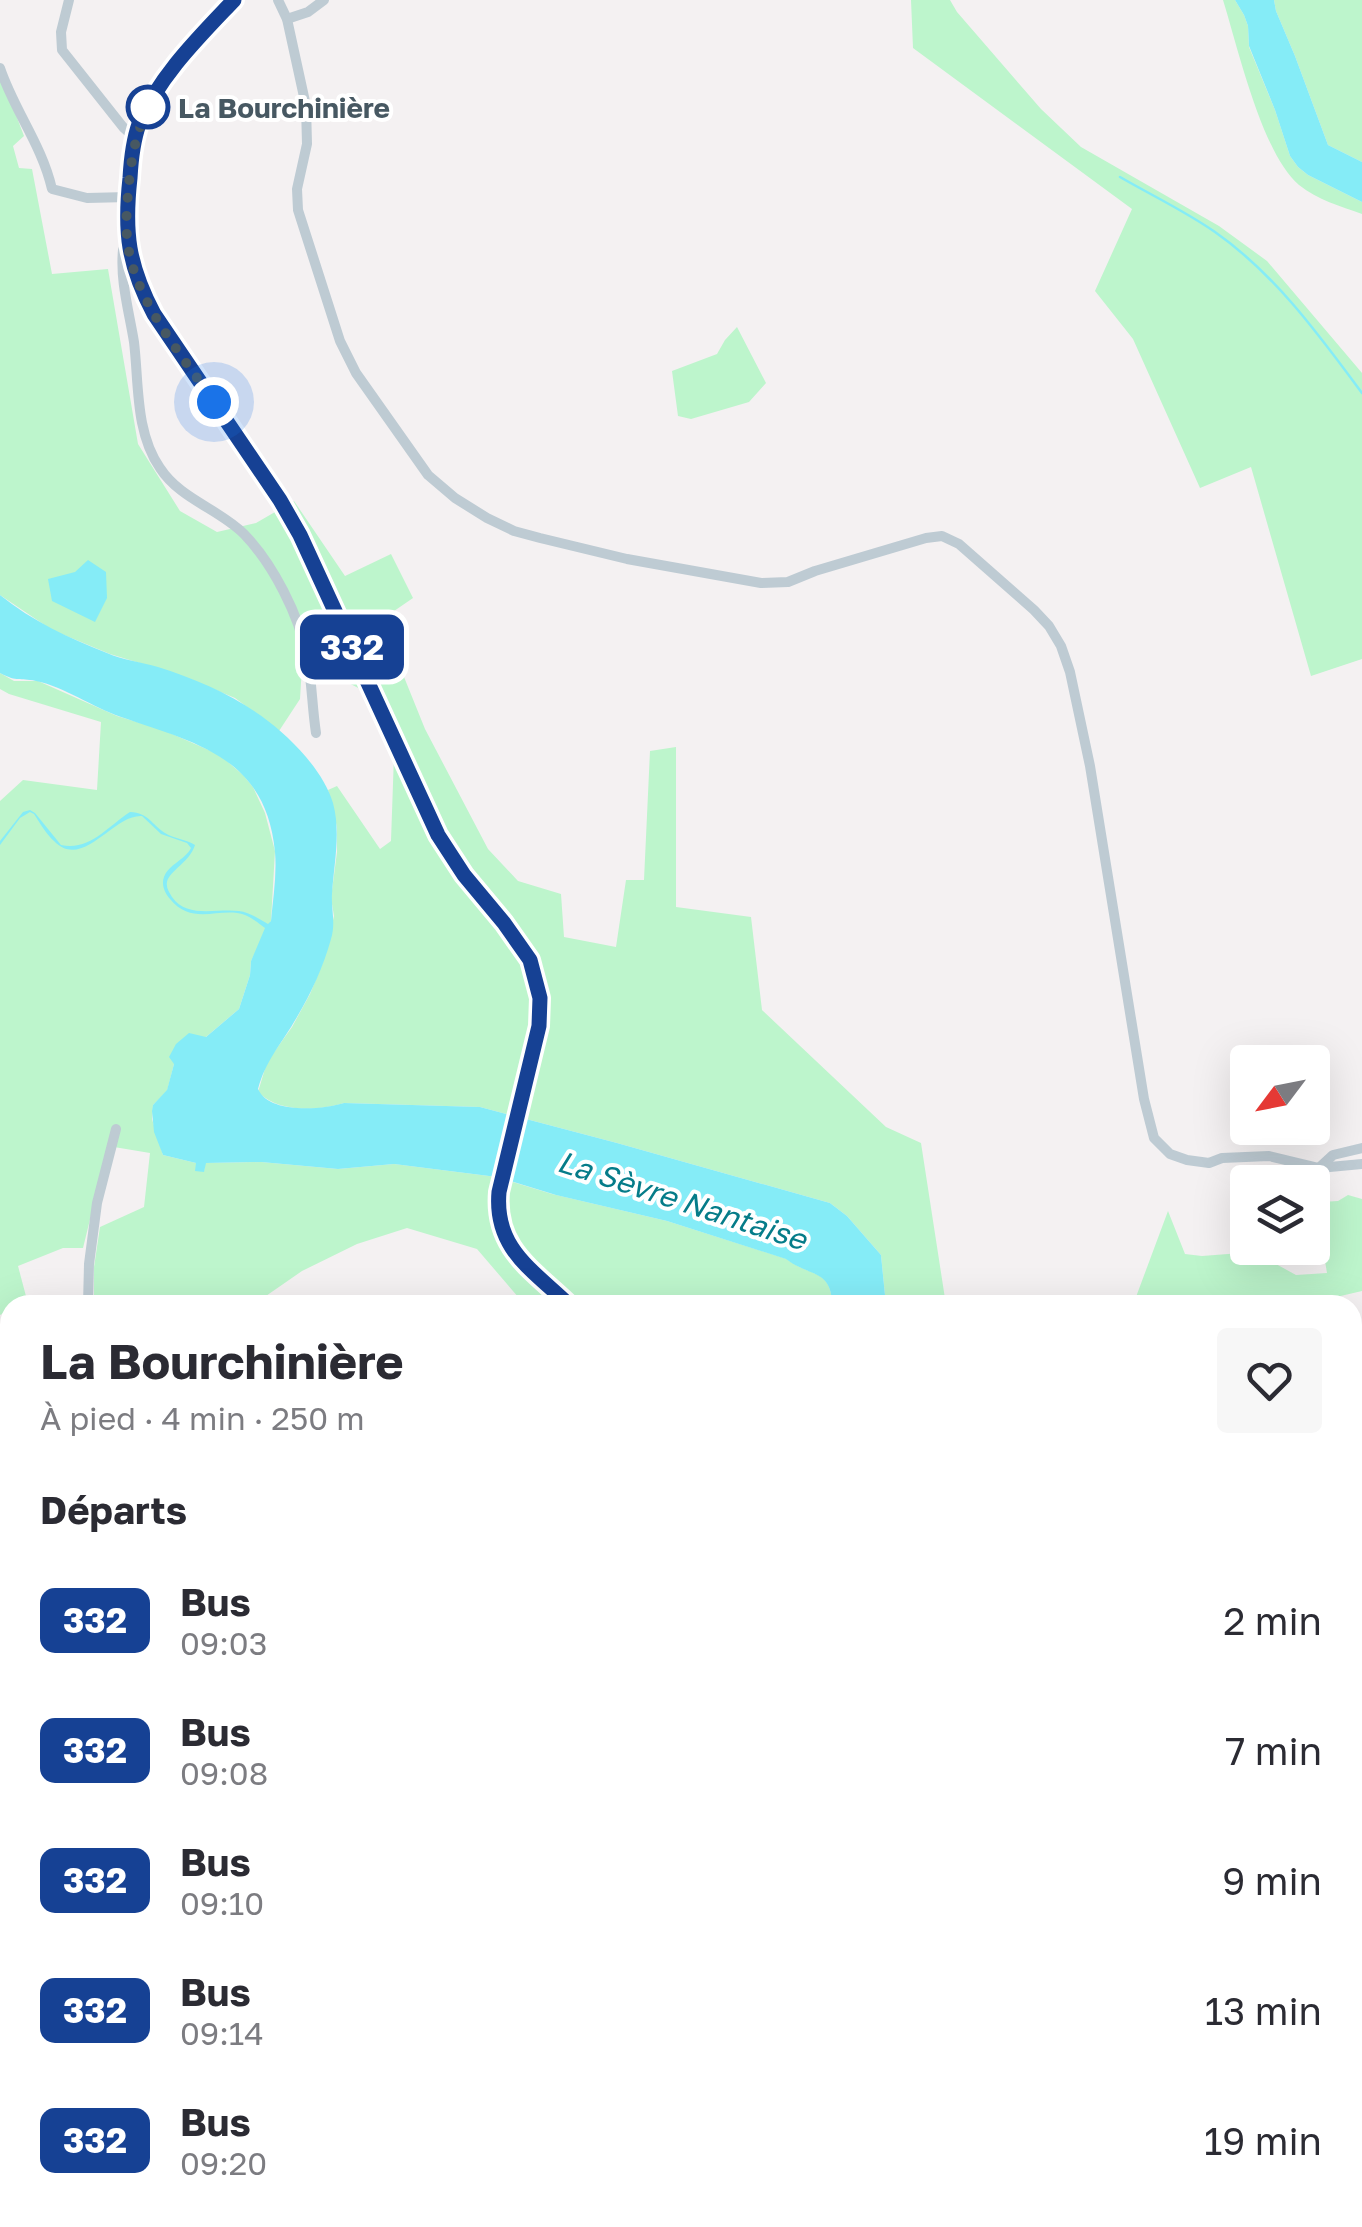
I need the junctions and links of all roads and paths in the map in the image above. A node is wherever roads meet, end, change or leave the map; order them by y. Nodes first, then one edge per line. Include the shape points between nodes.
1 (69, 0) edge
2 (234, 0) edge
3 (278, 0) edge
4 (324, 0) edge
5 (287, 20) junction
6 (0, 68) edge
7 (135, 138) junction
8 (128, 197) junction
9 (128, 247) junction
10 (316, 732) dead end
11 (116, 1129) dead end
12 (1362, 1148) edge
13 (1362, 1164) edge
14 (1306, 1165) edge
15 (1322, 1165) edge
16 (1330, 1167) edge
17 (88, 1295) edge
18 (559, 1295) edge

1 - 7 street via 62,50
2 - 7 main road via 166,78
3 - 5 street
4 - 5 street
5 - 14 street via 306,106 298,210 356,374 428,475 514,530 761,583 788,582 926,538 959,544 1049,626 1070,672 1154,1138 1186,1160 1269,1156
6 - 8 street via 52,189 87,198
7 - 8 main road
8 - 9 main road
9 - 10 street via 121,268 149,447 167,479 243,533 272,571 307,655
9 - 18 main road via 154,314 280,500 315,565 438,835 530,960 539,1026 499,1192 500,1224 510,1247
11 - 17 street via 97,1203
12 - 15 street via 1332,1155
13 - 16 street

